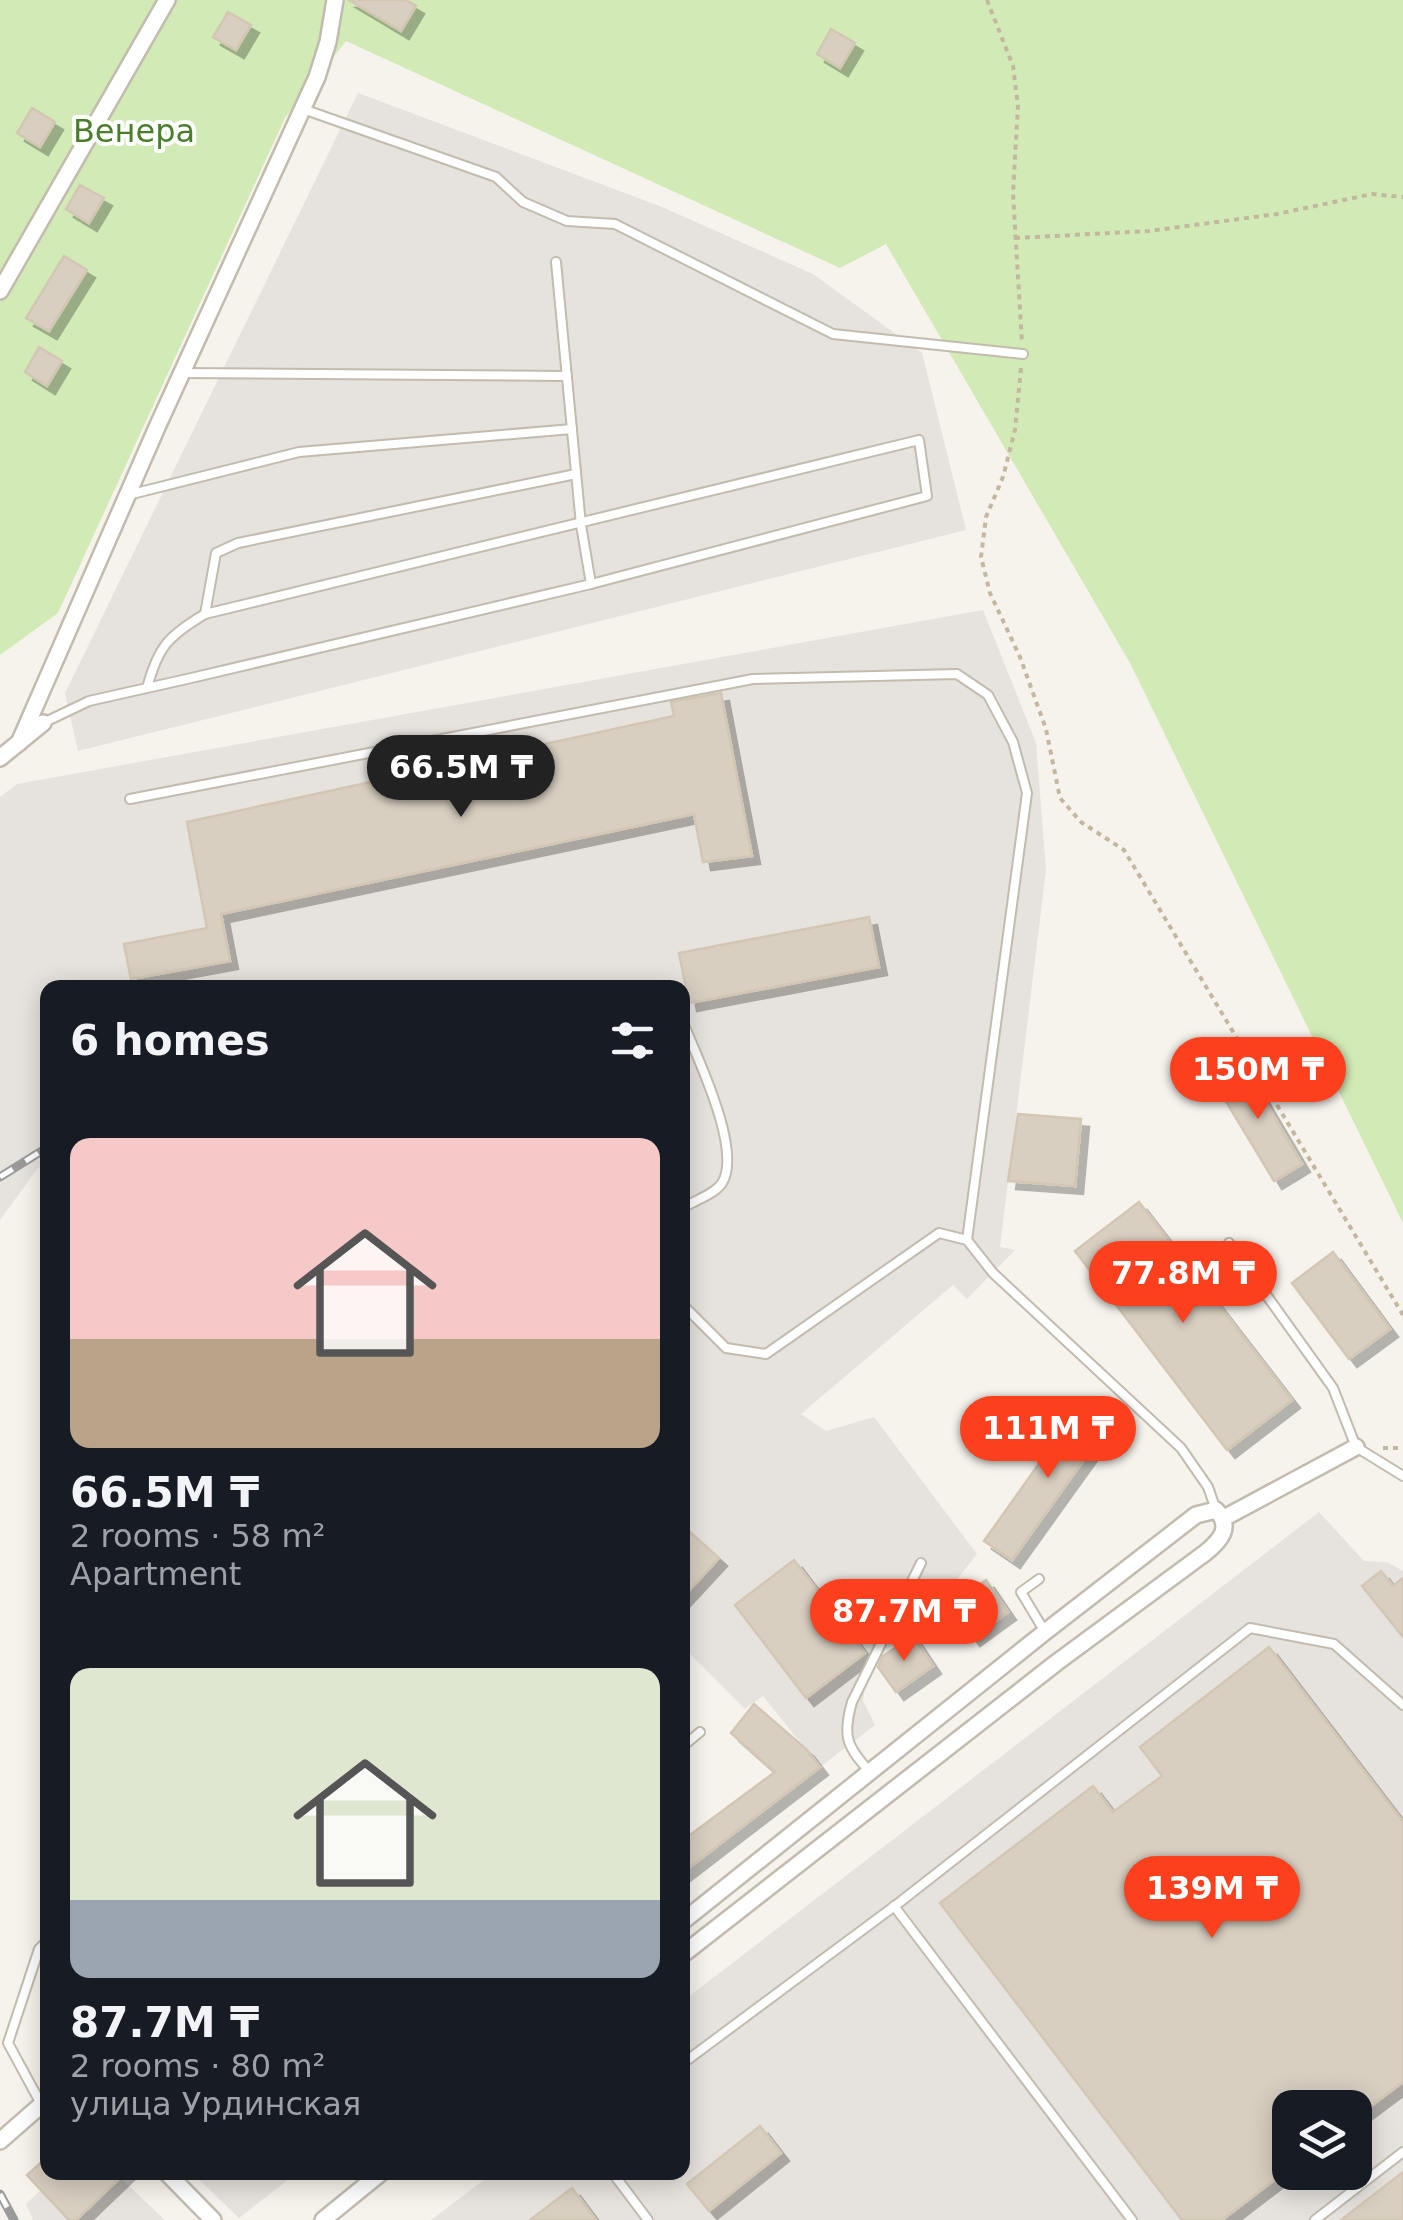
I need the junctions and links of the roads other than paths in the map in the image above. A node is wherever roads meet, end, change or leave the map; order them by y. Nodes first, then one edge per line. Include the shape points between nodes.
1 (167, 0) edge
2 (335, 0) edge
3 (302, 109) junction
4 (556, 262) dead end
5 (0, 290) edge
6 (1023, 354) road end
7 (182, 373) junction
8 (567, 376) junction
9 (572, 429) junction
10 (576, 474) junction
11 (128, 495) junction
12 (581, 525) junction
13 (591, 584) junction
14 (205, 614) junction
15 (146, 688) junction
16 (43, 723) joint
17 (18, 742) junction
18 (0, 758) edge
19 (130, 799) dead end
20 (690, 1042) edge
21 (690, 1203) edge
22 (967, 1240) junction
23 (1230, 1243) dead end
24 (690, 1312) edge
25 (1356, 1447) junction
26 (1403, 1476) edge
27 (1220, 1514) junction
28 (921, 1564) dead end
29 (1038, 1579) dead end
30 (1045, 1632) junction
31 (1403, 1705) edge
32 (700, 1732) dead end
33 (690, 1740) edge
34 (871, 1773) junction
35 (894, 1906) junction
36 (690, 1916) edge
37 (40, 1948) edge
38 (690, 1949) edge
39 (690, 2058) edge
40 (40, 2095) edge
41 (40, 2105) edge
42 (0, 2141) edge
43 (1403, 2152) edge
44 (174, 2180) edge
45 (372, 2180) edge
46 (618, 2180) edge
47 (214, 2220) edge
48 (323, 2220) edge
49 (648, 2220) edge
50 (1132, 2220) edge
51 (1316, 2220) edge

1 - 5 street
2 - 3 street via 328,42
3 - 6 lane via 496,177 523,202 566,221 614,224 833,334
3 - 7 street
4 - 8 lane
7 - 8 lane
7 - 11 street
8 - 9 lane
9 - 10 lane
9 - 11 lane via 299,452
10 - 12 lane
10 - 14 lane via 238,543 216,553
11 - 17 street
12 - 13 lane
12 - 13 lane via 919,440 927,496
12 - 14 lane
13 - 15 lane
14 - 15 lane via 174,632 156,655
15 - 16 lane via 88,702
16 - 17 street
17 - 18 street
19 - 22 lane via 753,679 957,674 988,695 1013,742 1027,793
20 - 21 lane via 729,1164 720,1186
22 - 24 lane via 939,1233 766,1354 726,1348
22 - 27 lane via 993,1273 1181,1448
23 - 25 lane via 1333,1388
25 - 26 lane
25 - 27 street
27 - 30 street via 1196,1515
27 - 38 street via 1222,1537 1204,1553
28 - 34 lane via 845,1726 851,1751
29 - 30 lane via 1022,1592
30 - 34 street
31 - 35 lane via 1334,1644 1250,1628
32 - 33 lane
34 - 36 street
35 - 39 lane
35 - 50 lane
37 - 40 lane via 8,2043
41 - 42 street
43 - 51 lane
44 - 47 street
45 - 48 street
46 - 49 lane

